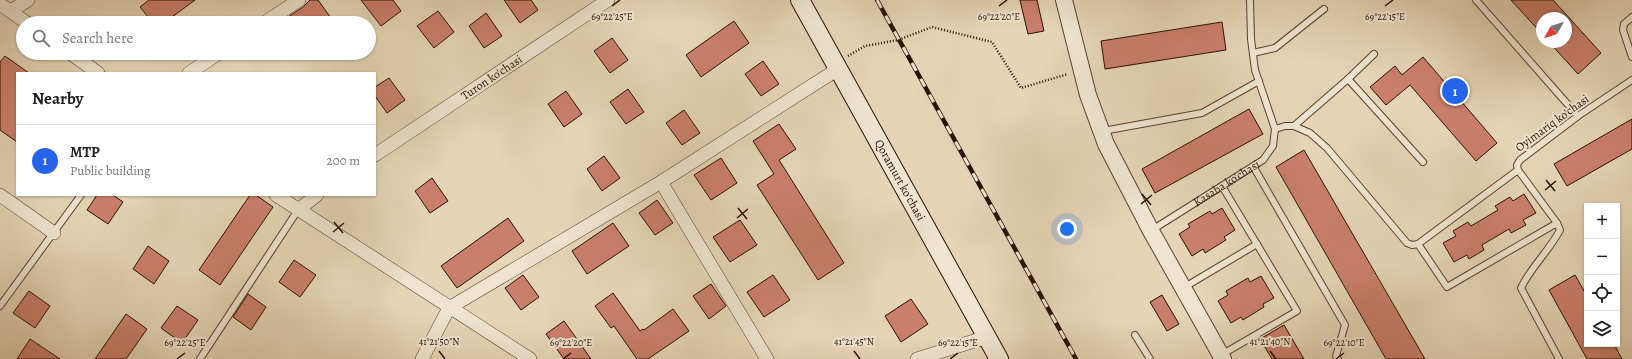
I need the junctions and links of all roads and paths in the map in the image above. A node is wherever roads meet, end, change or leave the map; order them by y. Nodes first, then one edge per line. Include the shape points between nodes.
1 (28, 0) edge
2 (299, 0) edge
3 (608, 0) edge
4 (800, 0) edge
5 (808, 0) edge
6 (1064, 0) edge
7 (1250, 0) edge
8 (1476, 0) edge
9 (0, 4) edge
10 (1324, 9) dead end
11 (11, 11) junction
12 (18, 16) edge
13 (275, 16) edge
14 (1632, 17) edge
15 (1253, 53) junction
16 (1374, 54) dead end
17 (1632, 57) edge
18 (80, 60) edge
19 (208, 60) edge
20 (840, 64) junction
21 (1081, 70) junction
22 (97, 72) edge
23 (190, 72) edge
24 (1348, 79) junction
25 (1258, 80) junction
26 (1632, 80) edge
27 (1578, 116) junction
28 (1294, 126) junction
29 (1275, 129) junction
30 (1101, 131) junction
31 (376, 154) edge
32 (1422, 162) dead end
33 (1253, 166) junction
34 (1518, 170) junction
35 (661, 182) junction
36 (1222, 186) junction
37 (0, 195) edge
38 (80, 196) edge
39 (277, 196) edge
40 (316, 196) edge
41 (298, 210) junction
42 (1557, 223) junction
43 (1151, 231) junction
44 (54, 233) junction
45 (1257, 244) junction
46 (1418, 244) junction
47 (1183, 288) junction
48 (0, 306) edge
49 (449, 308) junction
50 (1135, 335) dead end
51 (987, 337) junction
52 (1220, 358) edge
53 (200, 359) edge
54 (422, 359) edge
55 (530, 359) edge
56 (767, 359) edge
57 (917, 359) edge
58 (999, 359) edge
59 (1007, 359) edge
60 (1150, 359) edge
61 (1338, 359) edge
62 (1559, 359) edge

1 - 11 street
2 - 13 street
3 - 31 street, Turon ko'chasi
4 - 20 main road, Qoramurt koʻchasi
5 - 20 main road, Qoramurt koʻchasi
6 - 21 street
7 - 15 lane, Kasaba ko'chasi
8 - 27 lane
9 - 11 street
10 - 15 lane via 1275,48
11 - 12 street
14 - 17 lane via 1624,24 1623,30
15 - 25 lane, Kasaba ko'chasi
16 - 24 lane
18 - 22 street
19 - 23 street
20 - 21 path via 865,46 898,40 932,27 992,42 1022,88
20 - 35 street
20 - 51 main road, Qoramurt koʻchasi
20 - 59 main road, Qoramurt koʻchasi
21 - 30 street
24 - 28 lane
24 - 32 lane
25 - 29 lane, Kasaba ko'chasi
25 - 30 lane via 1202,113
26 - 27 lane, Oyimariq ko'chasi
27 - 34 lane, Oyimariq ko'chasi via 1520,160 1517,164
28 - 29 lane
28 - 46 lane via 1310,133 1327,148 1407,243 1412,246
29 - 33 lane, Kasaba ko'chasi via 1273,146 1263,160
30 - 43 street
33 - 36 lane, Kasaba ko'chasi
33 - 61 lane via 1345,325 1336,356
34 - 42 lane, Oyimariq ko'chasi
34 - 46 lane
35 - 49 street
35 - 56 street
36 - 43 lane, Kasaba ko'chasi
36 - 45 lane
37 - 44 street
38 - 44 lane
39 - 41 street
40 - 41 street
41 - 49 street
41 - 53 lane
42 - 46 lane via 1447,286
42 - 62 lane via 1560,230 1557,236 1521,288
43 - 47 street
44 - 48 lane
45 - 47 lane
45 - 52 lane via 1297,311
47 - 52 street
49 - 54 street
49 - 55 street
50 - 60 lane
51 - 57 street
51 - 58 main road, Qoramurt koʻchasi

